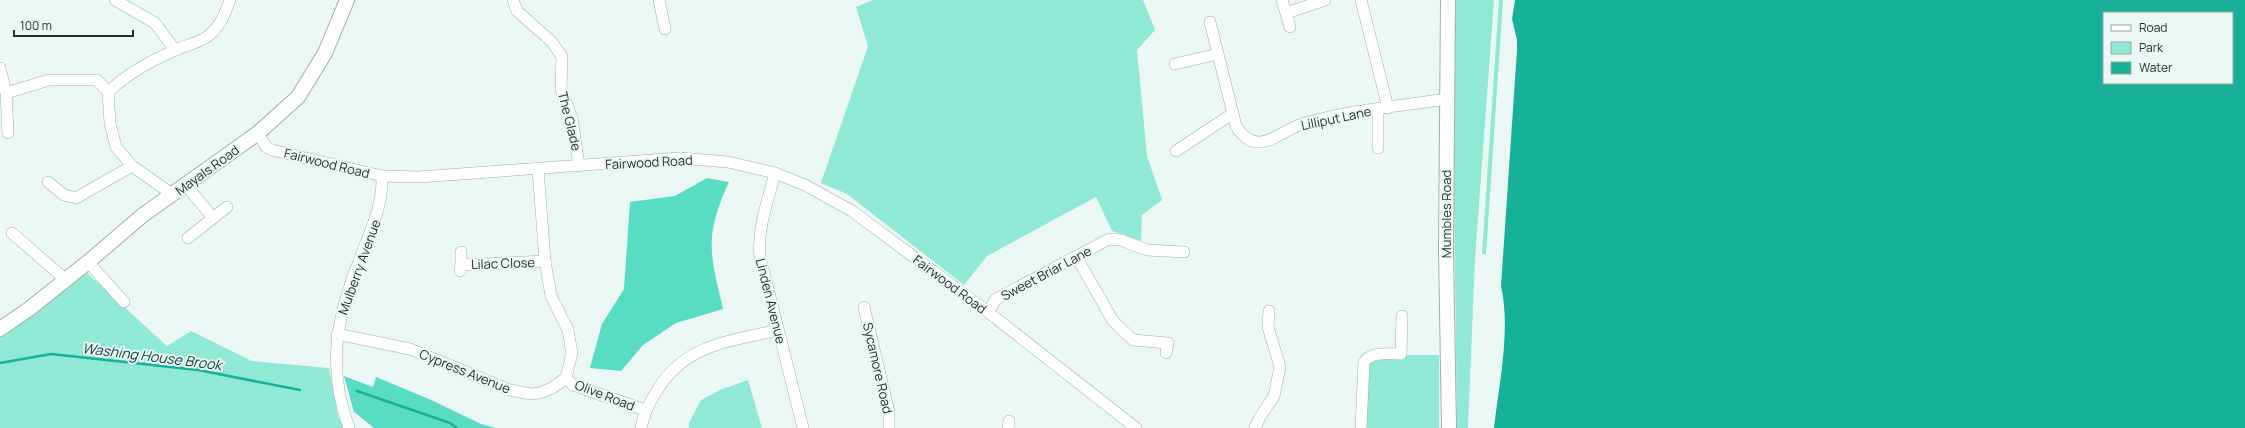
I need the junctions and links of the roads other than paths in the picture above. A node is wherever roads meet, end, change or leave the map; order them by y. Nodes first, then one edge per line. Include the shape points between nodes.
1 (115, 0) edge
2 (230, 0) edge
3 (348, 0) edge
4 (513, 0) edge
5 (659, 0) edge
6 (1282, 0) edge
7 (1325, 0) edge
8 (1361, 0) edge
9 (1448, 0) edge
10 (1286, 13) junction
11 (1210, 22) dead end
12 (1290, 27) dead end
13 (665, 29) dead end
14 (175, 50) junction
15 (1218, 54) junction
16 (1175, 64) dead end
17 (0, 68) edge
18 (108, 92) junction
19 (6, 93) junction
20 (1447, 99) junction
21 (1383, 109) junction
22 (1232, 114) junction
23 (8, 133) dead end
24 (258, 133) junction
25 (1378, 148) dead end
26 (1176, 151) dead end
27 (132, 166) junction
28 (579, 166) junction
29 (538, 169) junction
30 (775, 173) junction
31 (382, 176) junction
32 (48, 182) dead end
33 (186, 185) junction
34 (172, 194) junction
35 (227, 207) dead end
36 (213, 218) junction
37 (12, 233) dead end
38 (188, 238) dead end
39 (461, 252) dead end
40 (1184, 252) dead end
41 (1076, 256) junction
42 (545, 261) junction
43 (88, 262) junction
44 (66, 280) junction
45 (124, 302) dead end
46 (864, 307) dead end
47 (1269, 311) dead end
48 (988, 312) junction
49 (1402, 316) dead end
50 (0, 329) edge
51 (778, 330) junction
52 (337, 334) junction
53 (1166, 353) dead end
54 (566, 378) junction
55 (646, 410) junction
56 (349, 428) edge
57 (641, 428) edge
58 (803, 428) edge
59 (888, 428) edge
60 (1136, 428) edge
61 (1255, 428) edge
62 (1361, 428) edge
63 (1449, 428) edge

1 - 14 street via 155,23
2 - 14 street via 224,18 207,37
3 - 24 main road, Mayals Road via 304,89
4 - 28 street, The Glade via 518,11 552,42 562,58 561,89 572,118
5 - 13 street
6 - 10 street
7 - 10 street
8 - 21 street
9 - 20 main road, Mumbles Road
10 - 12 street
11 - 15 street, Lilliput Lane
14 - 18 street via 120,81
15 - 16 street
15 - 22 street, Lilliput Lane
17 - 19 street
18 - 19 street via 97,80 80,79 49,80
18 - 27 street via 110,123 116,147
19 - 23 street
20 - 21 street, Lilliput Lane
20 - 63 main road, Mumbles Road
21 - 22 street, Lilliput Lane via 1301,124 1258,143 1242,135
21 - 25 street
22 - 26 street
24 - 31 street, Fairwood Road via 266,146 272,150
24 - 33 main road, Mayals Road
27 - 32 street via 76,198 64,195
27 - 34 street
28 - 29 street, Fairwood Road
28 - 30 street, Fairwood Road via 680,158 728,162
29 - 31 street, Fairwood Road via 418,177
29 - 42 street
30 - 48 street, Fairwood Road via 805,184 852,211
30 - 51 street, Linden Avenue via 758,241 761,266
31 - 52 street, Mulberry Avenue via 379,210 343,305
33 - 34 main road, Mayals Road
33 - 36 street
34 - 43 main road, Mayals Road
35 - 36 street
36 - 38 street
37 - 44 street
39 - 42 street, Lilac Close via 460,268
40 - 41 street, Sweet Briar Lane via 1147,250 1121,240 1109,239
41 - 48 street, Sweet Briar Lane via 996,299
41 - 53 street via 1113,321 1133,340 1168,343
42 - 54 street via 551,296 568,330 571,343 572,353
43 - 44 main road, Mayals Road
43 - 45 street
44 - 50 main road, Mayals Road
46 - 59 street, Sycamore Road via 890,412
47 - 61 street via 1268,327 1280,367 1274,396
48 - 60 street, Fairwood Road
49 - 62 street via 1404,353 1371,355 1364,362
51 - 55 street via 714,345 685,358 666,376
51 - 58 street, Linden Avenue
52 - 54 street, Cypress Avenue via 410,349 510,390 540,393
52 - 56 street, Mulberry Avenue via 335,374 338,396
54 - 55 street, Olive Road via 573,385
55 - 57 street

